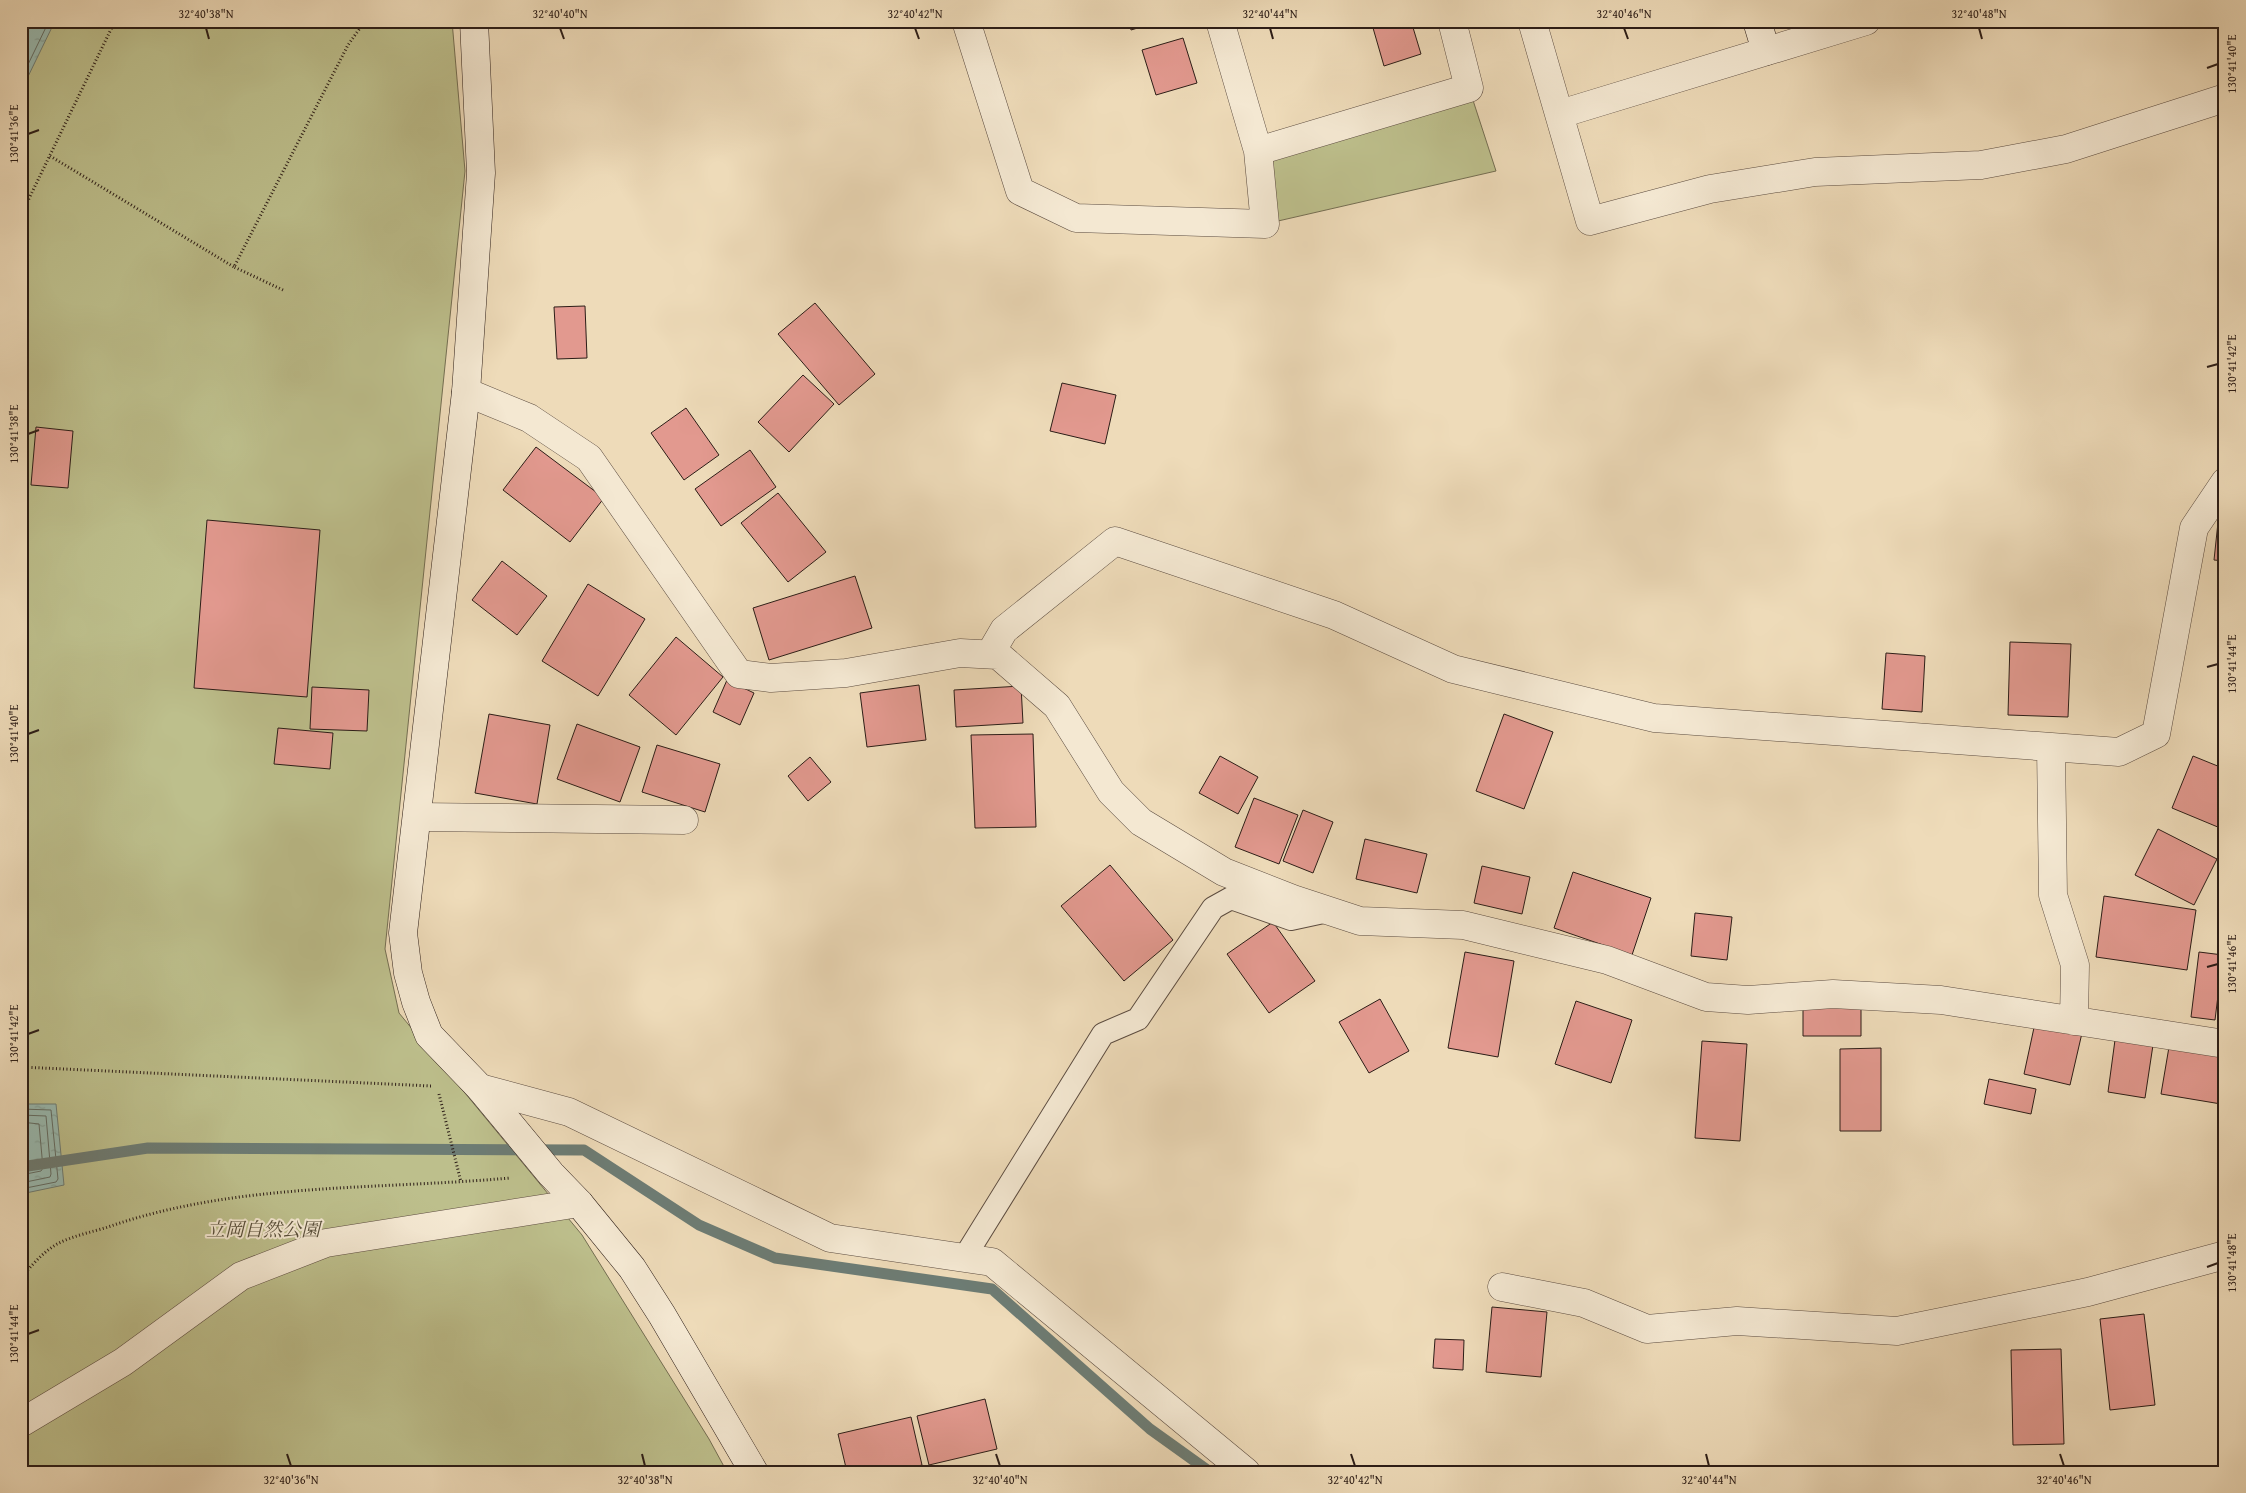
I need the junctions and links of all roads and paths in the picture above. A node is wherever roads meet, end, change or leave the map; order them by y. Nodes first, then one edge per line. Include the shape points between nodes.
1 (115, 21) edge
2 (365, 21) edge
3 (474, 21) edge
4 (966, 21) edge
5 (1220, 21) edge
6 (1452, 21) edge
7 (1532, 21) edge
8 (1757, 21) edge
9 (1866, 21) edge
10 (1766, 51) junction
11 (2225, 98) edge
12 (1560, 114) junction
13 (1258, 151) junction
14 (50, 156) junction
15 (21, 215) edge
16 (234, 267) junction
17 (284, 290) dead end
18 (466, 392) junction
19 (2225, 482) edge
20 (990, 654) junction
21 (2052, 747) junction
22 (417, 817) junction
23 (684, 820) dead end
24 (1328, 911) junction
25 (2074, 1020) junction
26 (2225, 1044) edge
27 (21, 1068) edge
28 (480, 1088) junction
29 (551, 1174) junction
30 (461, 1182) junction
31 (579, 1203) junction
32 (2225, 1255) edge
33 (964, 1258) junction
34 (21, 1278) edge
35 (1502, 1287) dead end
36 (21, 1423) edge
37 (754, 1472) edge
38 (1246, 1472) edge

1 - 14 path
2 - 16 path via 348,45
3 - 18 street via 480,173
4 - 13 street via 1020,191 1076,218 1265,224
5 - 13 street
6 - 13 street via 1470,88
7 - 12 street
8 - 10 street
9 - 10 street
10 - 12 street
11 - 12 street via 2066,149 1981,165 1815,172 1710,189 1590,221
14 - 15 path
14 - 16 path
16 - 17 path
18 - 20 street via 529,418 589,458 739,674 771,678 846,673 960,653
18 - 22 street
19 - 21 street via 2194,528 2156,734 2119,752
20 - 21 street via 1004,630 1115,541 1334,615 1453,668 1654,718
20 - 24 street via 998,655 1057,706 1111,792 1141,822 1224,872
21 - 25 street via 2053,895 2075,965
22 - 23 street
22 - 28 street via 404,933 408,973 429,1035
24 - 25 street via 1360,921 1471,927 1607,960 1706,997 1748,1000 1833,994 1940,1000
24 - 33 lane via 1291,919 1232,898 1213,908 1138,1018 1103,1034
25 - 26 street
27 - 30 path via 437,1086
28 - 29 street
28 - 33 street via 569,1112 830,1238
29 - 30 path
29 - 31 street
30 - 34 path via 233,1196 146,1213 58,1244 32,1264
31 - 36 street via 317,1246 241,1276 123,1362
31 - 37 street via 632,1268
32 - 35 street via 2088,1292 1897,1331 1737,1321 1647,1329 1584,1303
33 - 38 street via 992,1262

